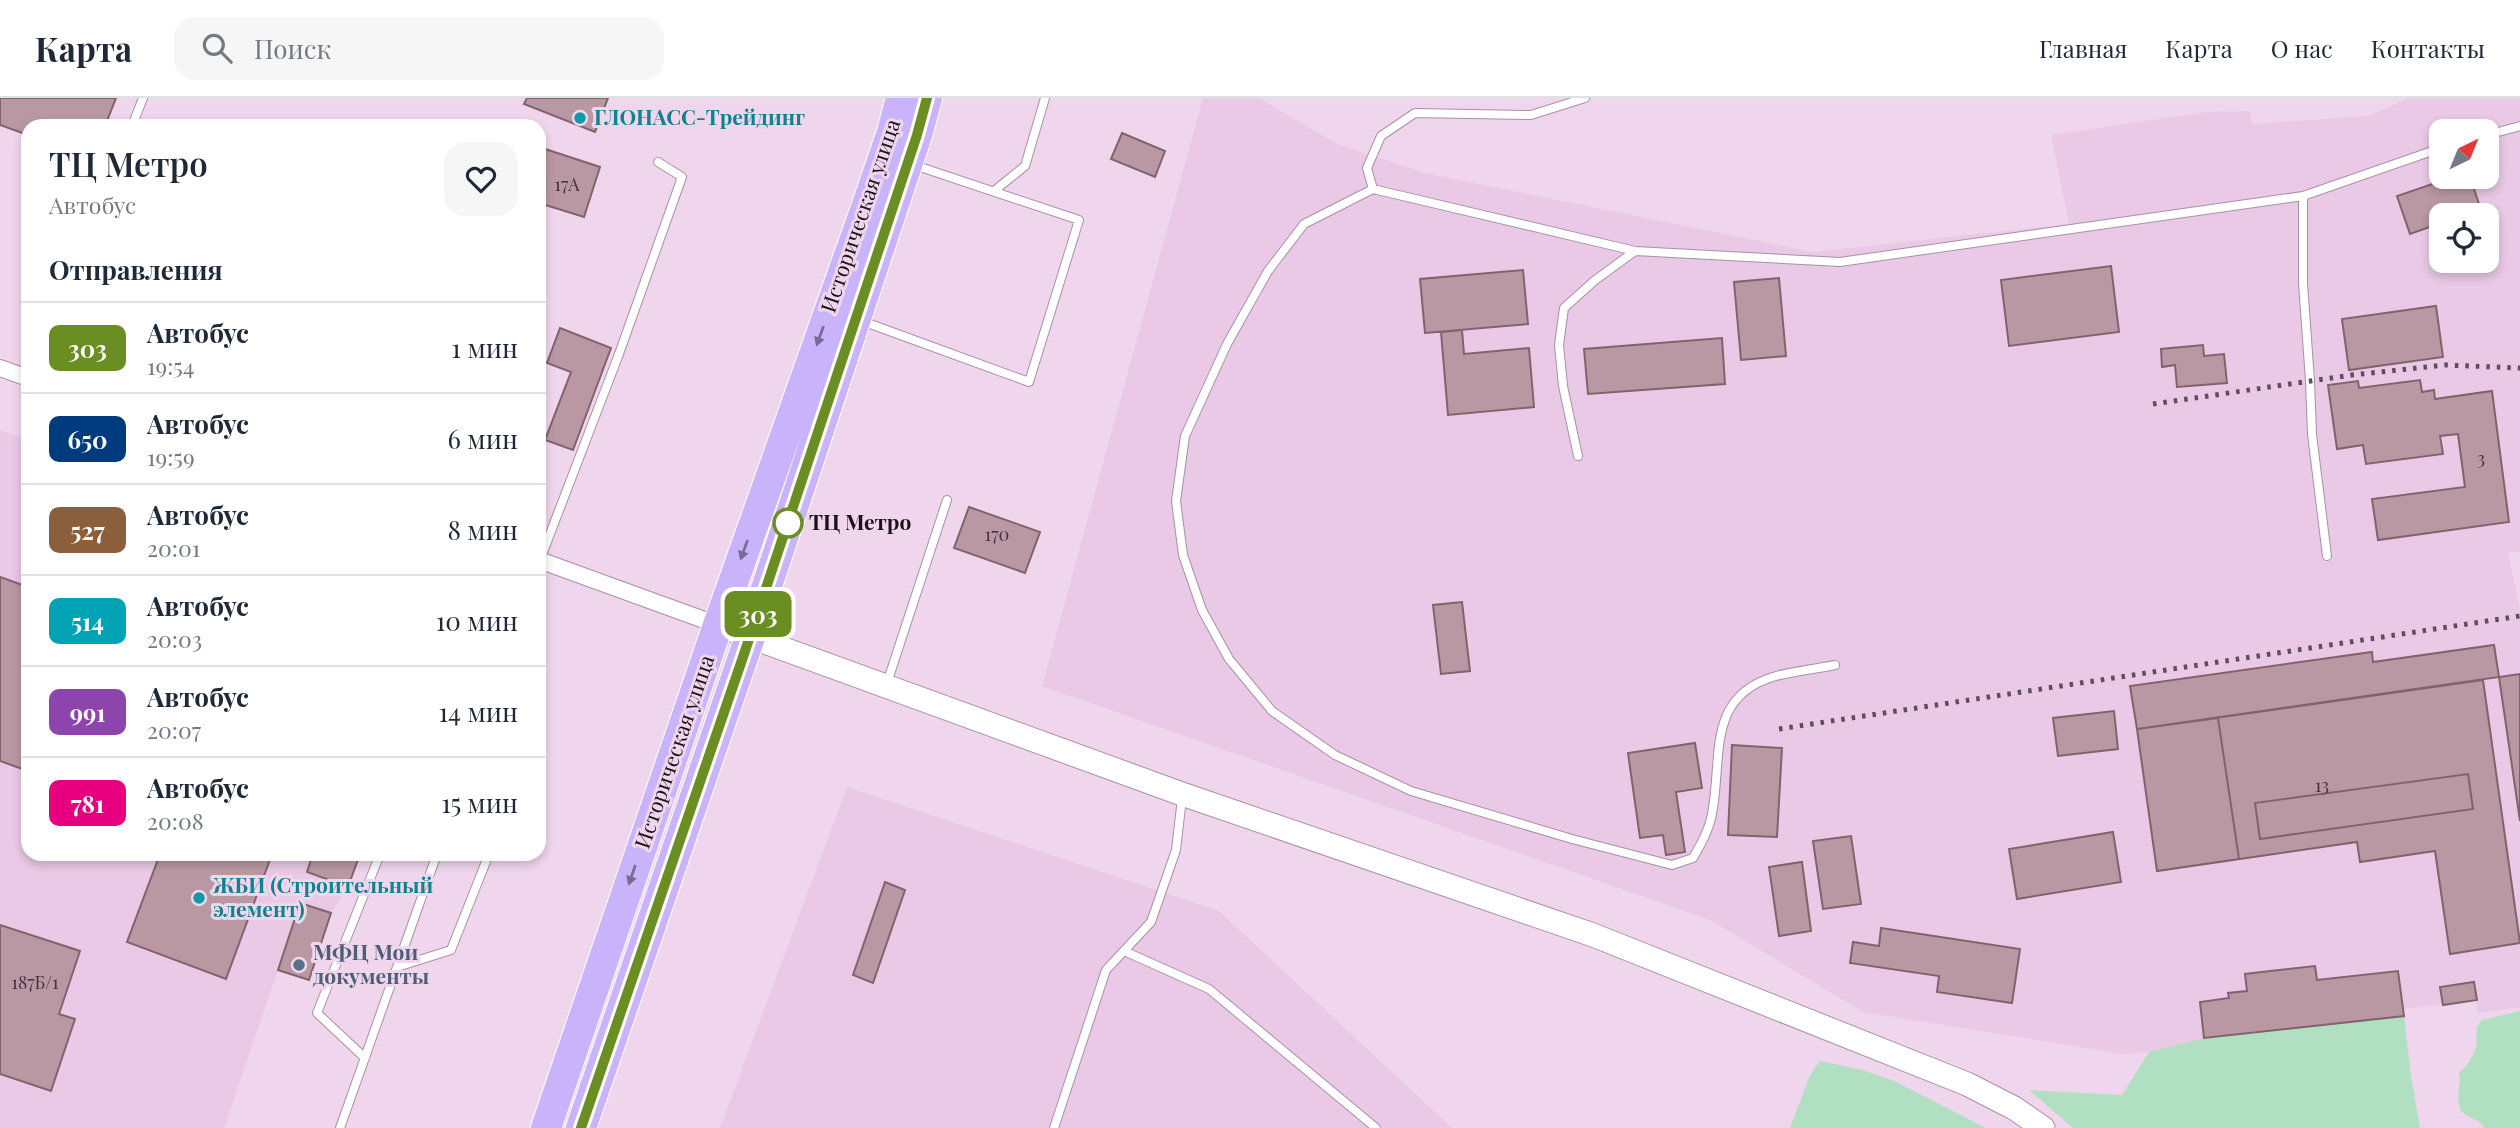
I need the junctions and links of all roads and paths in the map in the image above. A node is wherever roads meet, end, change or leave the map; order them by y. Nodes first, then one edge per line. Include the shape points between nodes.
1 (143, 98) edge
2 (901, 98) edge
3 (927, 98) edge
4 (1045, 98) edge
5 (1585, 98) edge
6 (135, 119) edge
7 (2520, 126) edge
8 (2499, 132) edge
9 (2429, 152) edge
10 (658, 162) dead end
11 (908, 163) junction
12 (1373, 189) junction
13 (994, 191) junction
14 (2304, 196) junction
15 (1636, 251) junction
16 (856, 319) junction
17 (0, 368) edge
18 (21, 376) edge
19 (1578, 456) dead end
20 (947, 500) dead end
21 (546, 543) edge
22 (2328, 556) dead end
23 (546, 564) edge
24 (718, 625) junction
25 (750, 637) junction
26 (1835, 665) dead end
27 (886, 686) junction
28 (1182, 794) junction
29 (377, 861) edge
30 (435, 861) edge
31 (486, 861) edge
32 (1124, 951) junction
33 (397, 967) junction
34 (365, 1058) junction
35 (545, 1122) edge
36 (340, 1128) edge
37 (581, 1128) edge
38 (1054, 1128) edge
39 (1376, 1128) edge
40 (2043, 1128) edge

1 - 6 lane
2 -> 24 highway, Историческая улица
3 - 11 highway, Историческая улица
4 - 13 lane via 1025,166
5 - 12 lane via 1531,115 1415,113 1381,136 1367,168
7 - 8 lane
9 - 14 lane
10 - 21 lane via 682,177
11 - 13 lane
11 - 16 highway, Историческая улица
12 - 15 lane
12 - 26 lane via 1304,224 1268,271 1227,344 1185,436 1176,501 1182,555 1202,610 1229,659 1272,711 1335,755 1411,791 1672,865 1693,858 1703,841 1712,815 1722,723 1731,705 1747,690 1775,676
13 - 16 lane via 1079,219 1030,382
14 - 15 lane via 1840,262
14 - 22 lane via 2303,282 2312,433
15 - 19 lane via 1564,309 1559,345
16 - 25 highway, Историческая улица
17 - 18 street
20 - 27 lane
23 - 24 street
24 - 25 main road
24 -> 35 highway, Историческая улица
25 - 27 main road
25 - 37 highway, Историческая улица
27 - 28 main road
28 - 32 lane via 1176,850 1151,922
28 - 40 main road via 1593,935 1967,1084
29 - 34 lane via 317,1013
30 - 33 lane
31 - 33 lane via 451,950
32 - 38 lane via 1106,970
32 - 39 lane via 1209,989
33 - 34 lane
34 - 36 lane

